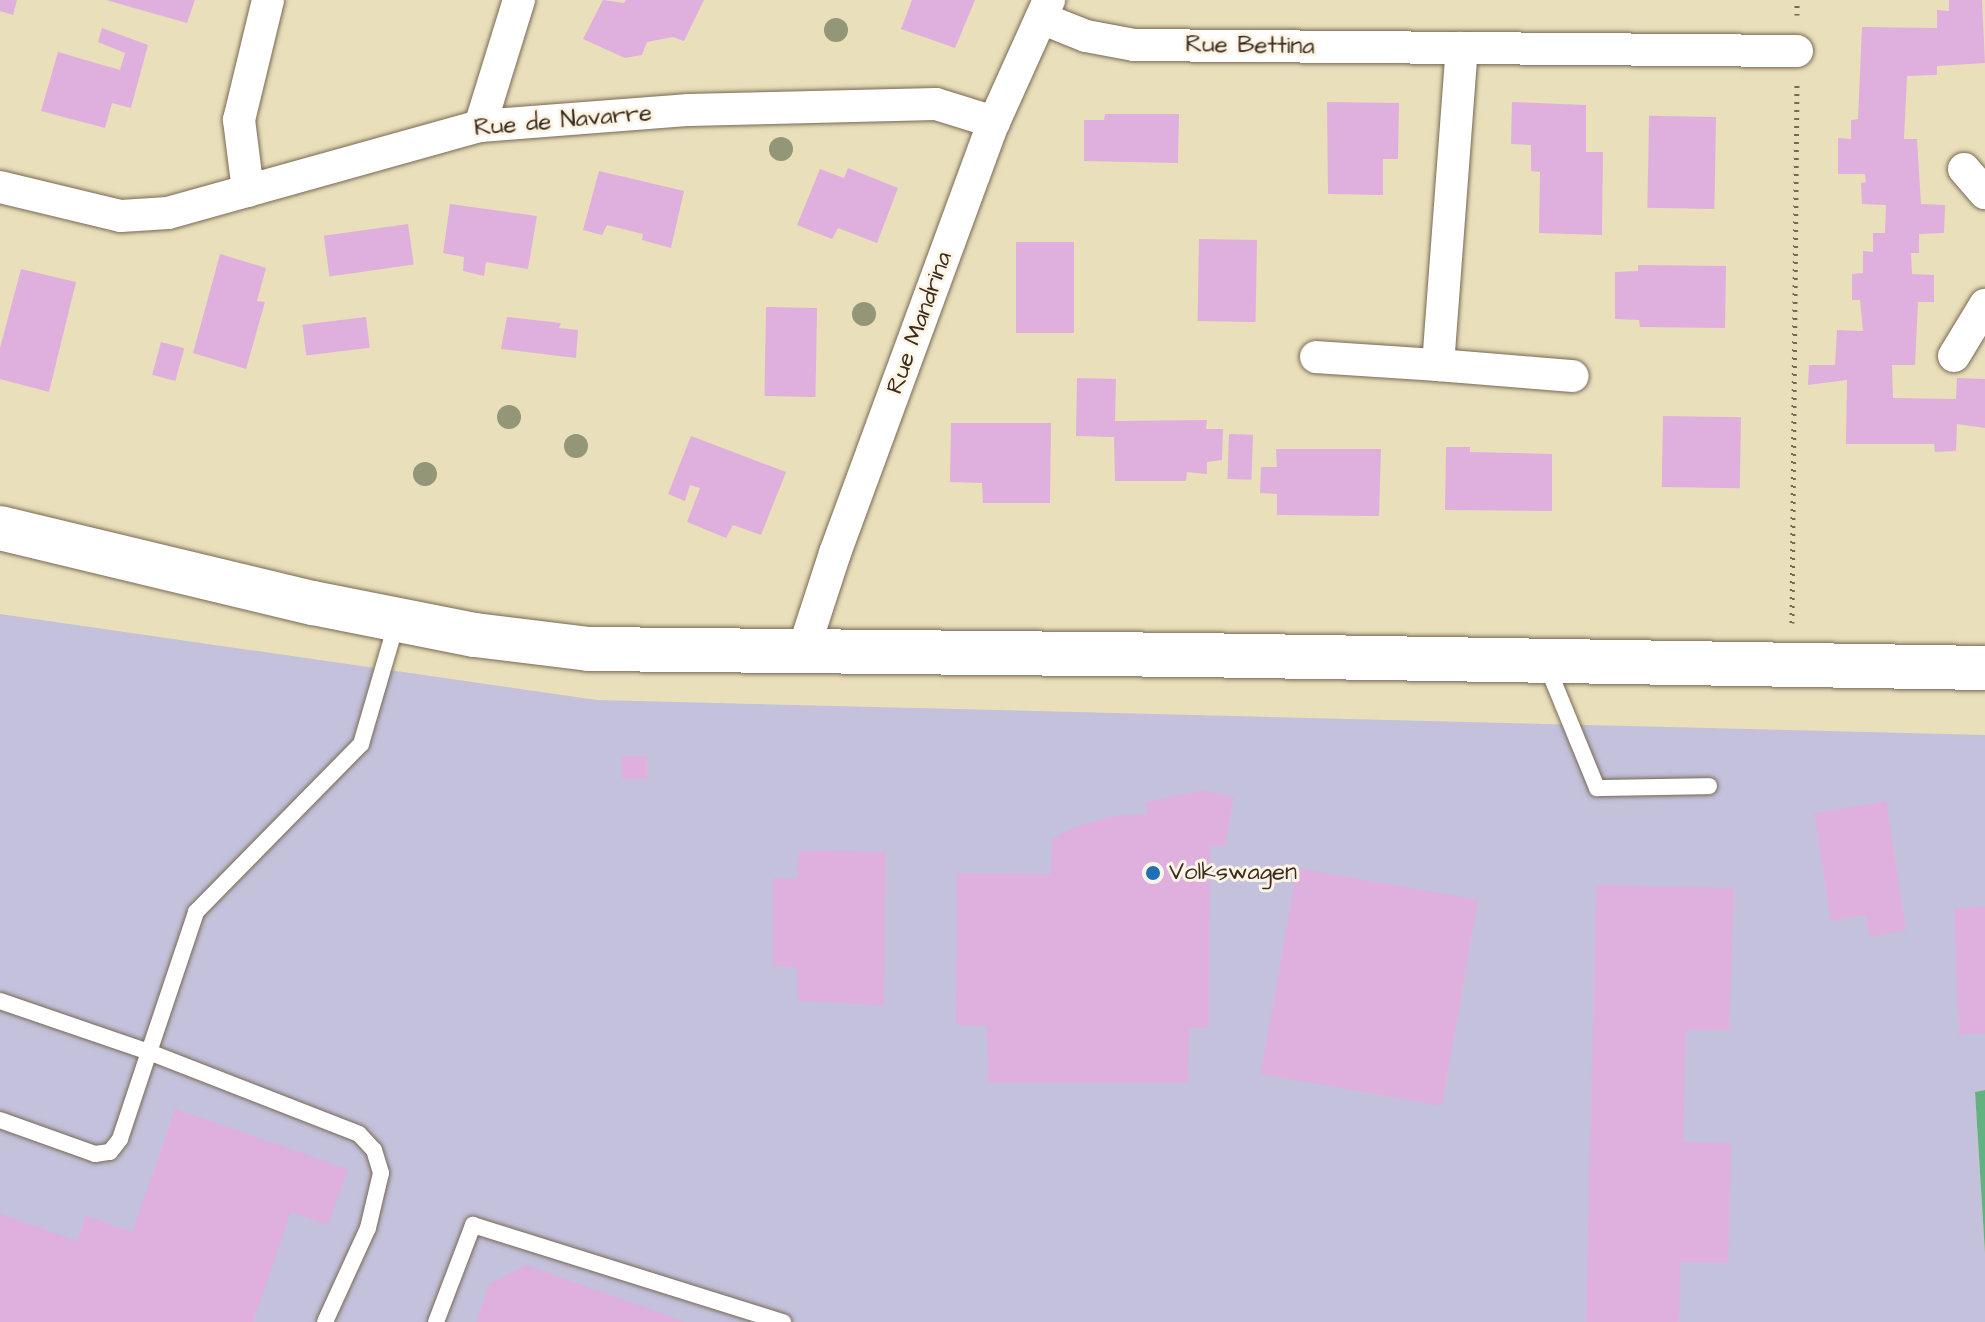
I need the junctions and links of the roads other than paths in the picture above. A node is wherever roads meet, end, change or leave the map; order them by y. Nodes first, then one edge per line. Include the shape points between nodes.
1 (268, 0) edge
2 (519, 0) edge
3 (1045, 9) edge
4 (1462, 48) junction
5 (1797, 51) road end
6 (994, 122) junction
7 (480, 126) junction
8 (1964, 169) dead end
9 (0, 187) edge
10 (248, 191) junction
11 (1985, 193) edge
12 (1985, 305) edge
13 (1954, 356) dead end
14 (1316, 357) dead end
15 (1438, 365) junction
16 (1573, 376) dead end
17 (0, 528) edge
18 (397, 620) junction
19 (803, 651) junction
20 (1545, 661) junction
21 (1985, 668) edge
22 (1709, 786) dead end
23 (0, 1001) edge
24 (149, 1052) junction
25 (0, 1120) edge
26 (325, 1322) edge
27 (436, 1322) edge
28 (783, 1322) edge

1 - 10 street via 239,120
2 - 7 street
3 - 4 street, Rue Bettina via 1086,36 1134,45
3 - 6 street, Rue Mandrina
4 - 5 street, Rue Bettina
4 - 15 street
6 - 7 street, Rue de Navarre via 936,104 689,110
6 - 19 street, Rue Mandrina
7 - 10 street, Rue de Navarre
8 - 11 street
9 - 10 street, Rue de Navarre via 121,216 168,213
12 - 13 street
14 - 15 street
15 - 16 street
17 - 18 main road
18 - 19 main road via 589,649
18 - 24 lane via 361,744 196,912
19 - 20 main road
20 - 21 main road
20 - 22 lane via 1597,788
23 - 24 lane
24 - 25 lane via 120,1139 110,1152 95,1154
24 - 26 lane via 359,1134 374,1150 381,1173 368,1228
27 - 28 lane via 473,1225

